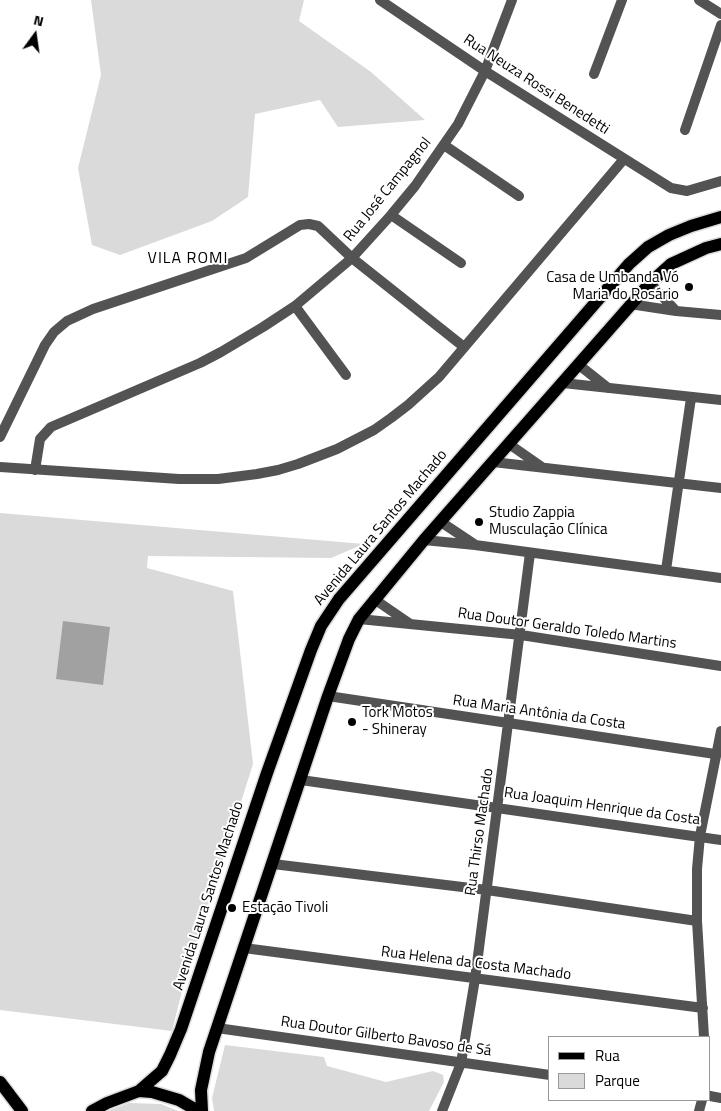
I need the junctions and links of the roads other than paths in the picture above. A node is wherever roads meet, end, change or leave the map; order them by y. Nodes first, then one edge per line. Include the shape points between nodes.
1 (380, 0) edge
2 (512, 0) edge
3 (622, 0) edge
4 (699, 0) edge
5 (721, 14) edge
6 (721, 25) edge
7 (485, 71) junction
8 (594, 74) dead end
9 (685, 130) dead end
10 (444, 145) junction
11 (624, 159) junction
12 (721, 181) edge
13 (520, 196) dead end
14 (391, 215) junction
15 (721, 217) edge
16 (721, 244) edge
17 (352, 258) junction
18 (462, 263) dead end
19 (650, 283) junction
20 (630, 304) junction
21 (295, 306) junction
22 (676, 311) junction
23 (721, 315) edge
24 (464, 347) junction
25 (578, 365) junction
26 (346, 375) dead end
27 (563, 383) junction
28 (609, 388) junction
29 (691, 398) junction
30 (721, 400) edge
31 (0, 437) edge
32 (509, 444) junction
33 (493, 462) junction
34 (543, 467) junction
35 (0, 468) edge
36 (35, 470) junction
37 (679, 482) junction
38 (721, 488) edge
39 (441, 522) junction
40 (424, 540) junction
41 (475, 545) junction
42 (530, 553) junction
43 (666, 570) junction
44 (721, 578) edge
45 (374, 600) junction
46 (359, 619) junction
47 (409, 623) junction
48 (521, 634) junction
49 (721, 666) edge
50 (328, 696) junction
51 (509, 724) junction
52 (721, 731) edge
53 (715, 754) junction
54 (301, 780) junction
55 (498, 807) junction
56 (700, 836) junction
57 (721, 840) edge
58 (273, 864) junction
59 (487, 890) junction
60 (697, 921) junction
61 (244, 948) junction
62 (475, 979) junction
63 (703, 1008) junction
64 (217, 1028) junction
65 (704, 1036) edge
66 (460, 1063) junction
67 (548, 1075) edge
68 (0, 1082) edge
69 (139, 1091) junction
70 (22, 1111) edge
71 (92, 1111) edge
72 (198, 1111) edge
73 (202, 1111) edge
74 (442, 1111) edge

1 - 7 street, Rua Neuza Rossi Benedetti
2 - 7 street, Rua José Campagnol
3 - 8 street
4 - 5 street
6 - 9 street
7 - 10 street, Rua José Campagnol
7 - 11 street, Rua Neuza Rossi Benedetti
10 - 13 street
10 - 14 street, Rua José Campagnol
11 - 12 street, Rua Neuza Rossi Benedetti via 671,188 687,191
11 - 24 street
14 - 17 street, Rua José Campagnol
14 - 18 street
15 - 69 main road, Avenida Laura Santos Machado via 669,235 648,247 629,264 339,599 321,626 267,773 181,1029 162,1071
16 - 19 main road via 671,264
17 - 21 street, Rua José Campagnol
17 - 24 street
17 - 31 street via 318,226 300,225 246,258 75,316 60,326 45,345
19 - 20 main road
19 - 22 street
20 - 22 street
20 - 25 main road
21 - 26 street
21 - 36 street, Rua José Campagnol via 200,363 51,427 40,439
22 - 23 street
24 - 36 street via 424,392 391,418 356,440 298,464 257,474 198,480
25 - 27 main road
25 - 28 street
27 - 28 street
27 - 32 main road
28 - 29 street
29 - 30 street
29 - 37 street
32 - 33 main road
32 - 34 street
33 - 34 street
33 - 39 main road
34 - 37 street
35 - 36 street
37 - 38 street
37 - 43 street
39 - 40 main road
39 - 41 street
40 - 41 street
40 - 45 main road
41 - 42 street
42 - 43 street
42 - 48 street, Rua Thirso Machado
43 - 44 street
45 - 46 main road
45 - 47 street, Rua Doutor Geraldo Toledo Martins
46 - 47 street, Rua Doutor Geraldo Toledo Martins
46 - 50 main road
47 - 48 street, Rua Doutor Geraldo Toledo Martins
48 - 49 street, Rua Doutor Geraldo Toledo Martins
48 - 51 street, Rua Thirso Machado
50 - 51 street, Rua Maria Antônia da Costa
50 - 54 main road
51 - 53 street, Rua Maria Antônia da Costa
51 - 55 street, Rua Thirso Machado
52 - 53 street
53 - 56 street
54 - 55 street, Rua Joaquim Henrique da Costa
54 - 58 main road
55 - 56 street, Rua Joaquim Henrique da Costa
55 - 59 street, Rua Thirso Machado
56 - 57 street, Rua Joaquim Henrique da Costa
56 - 60 street
58 - 59 street
58 - 61 main road
59 - 60 street
59 - 62 street, Rua Thirso Machado
60 - 63 street
61 - 62 street, Rua Helena da Costa Machado
61 - 64 main road
62 - 63 street, Rua Helena da Costa Machado
62 - 66 street, Rua Thirso Machado
63 - 65 street
64 - 66 street, Rua Doutor Gilberto Bavoso de Sá
64 - 73 main road via 201,1090
66 - 67 street, Rua Doutor Gilberto Bavoso de Sá
66 - 74 street, Rua Thirso Machado
68 - 70 main road
69 - 71 main road
69 - 72 main road via 180,1100

